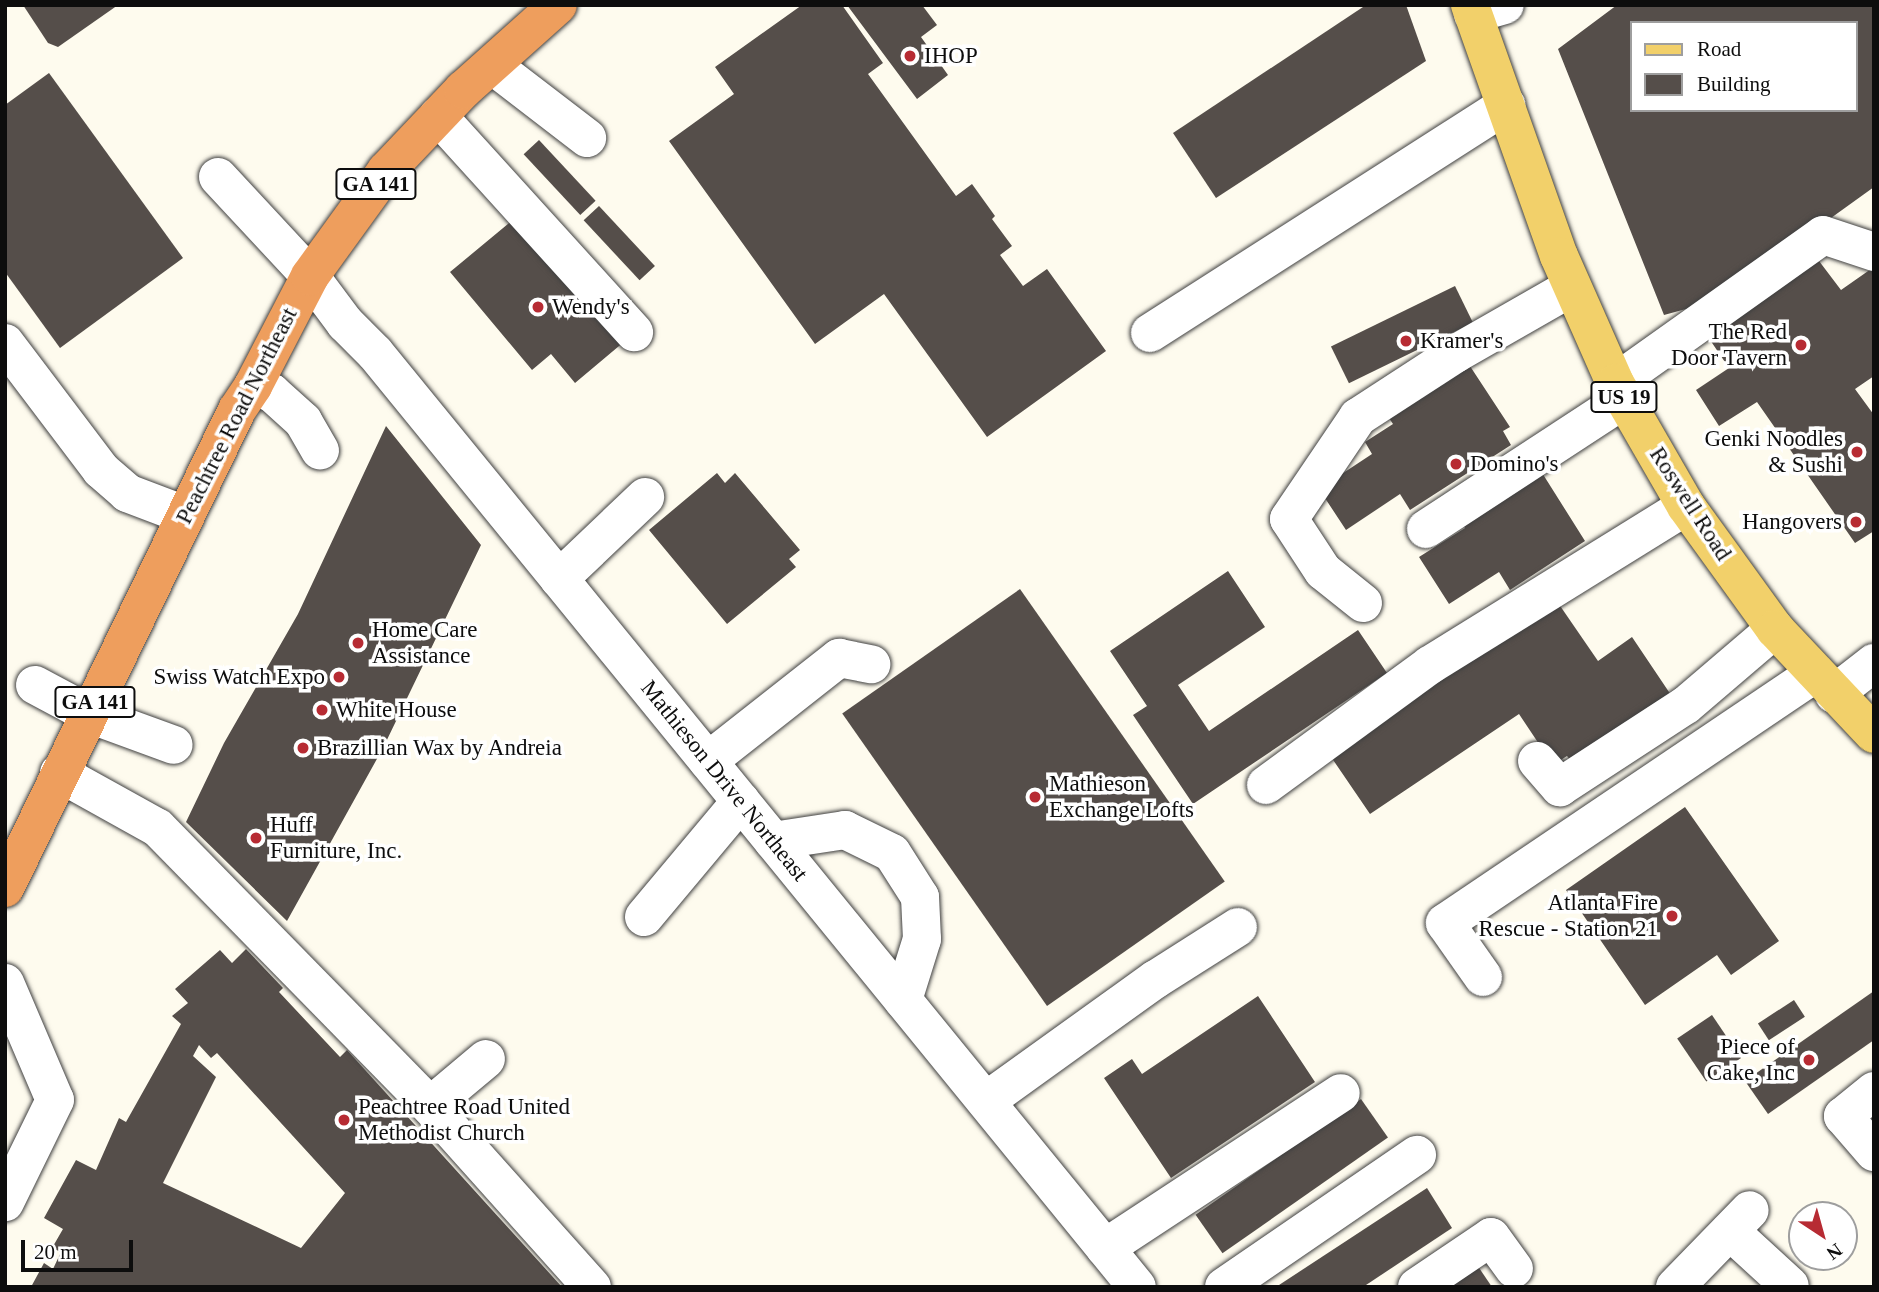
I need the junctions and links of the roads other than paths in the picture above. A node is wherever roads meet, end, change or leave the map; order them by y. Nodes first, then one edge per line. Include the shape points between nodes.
1 (558, 5) edge
2 (1483, 8) edge
3 (492, 65) junction
4 (1506, 105) junction
5 (438, 116) junction
6 (587, 138) dead end
7 (218, 177) dead end
8 (1874, 252) edge
9 (310, 276) junction
10 (1572, 287) junction
11 (634, 332) dead end
12 (1150, 333) dead end
13 (11, 363) edge
14 (253, 386) junction
15 (1620, 391) junction
16 (320, 451) dead end
17 (645, 497) dead end
18 (1686, 506) junction
19 (185, 515) junction
20 (1426, 529) dead end
21 (559, 579) junction
22 (1363, 603) dead end
23 (1775, 629) junction
24 (1874, 663) edge
25 (871, 664) dead end
26 (1825, 683) junction
27 (35, 685) dead end
28 (89, 714) junction
29 (1874, 734) edge
30 (174, 745) dead end
31 (708, 761) junction
32 (1537, 761) dead end
33 (60, 773) junction
34 (1266, 785) dead end
35 (741, 801) junction
36 (774, 841) junction
37 (5, 888) edge
38 (644, 916) dead end
39 (1238, 927) dead end
40 (1483, 977) dead end
41 (5, 983) edge
42 (903, 1000) junction
43 (486, 1059) dead end
44 (1874, 1091) edge
45 (1341, 1093) dead end
46 (986, 1101) junction
47 (430, 1106) junction
48 (1874, 1152) edge
49 (1417, 1155) dead end
50 (5, 1202) edge
51 (1105, 1248) junction
52 (1514, 1269) dead end
53 (1790, 1286) edge
54 (592, 1287) edge
55 (1137, 1287) edge
56 (1224, 1287) edge
57 (1417, 1287) edge
58 (1675, 1287) edge

1 - 3 highway, Peachtree Road Northeast / GA 141
2 - 4 main road, Roswell Road / US 19
3 - 5 highway, Peachtree Road Northeast / GA 141
3 - 6 street
4 - 10 main road, Roswell Road / US 19
4 - 12 street
5 - 9 highway, Peachtree Road Northeast / GA 141 via 386,171
5 - 11 street
7 - 9 street, Mathieson Drive Northeast
8 - 15 street via 1824,236
9 - 14 highway, Peachtree Road Northeast / GA 141
9 - 21 street, Mathieson Drive Northeast
10 - 15 main road, Roswell Road / US 19
10 - 22 street via 1358,417 1289,519 1323,571
13 - 19 street via 101,470 127,493
14 - 16 street via 272,393 303,421
14 - 19 highway, Peachtree Road Northeast / GA 141
15 - 18 main road, Roswell Road / US 19
15 - 20 street
17 - 21 street
18 - 23 main road, Roswell Road / US 19
18 - 34 street via 1430,665
19 - 28 highway, Peachtree Road Northeast / GA 141
21 - 31 street, Mathieson Drive Northeast
23 - 26 main road, Roswell Road / US 19
23 - 32 street via 1685,705 1560,787
24 - 26 street
25 - 31 street via 839,658
26 - 29 main road, Roswell Road / US 19
26 - 40 street via 1445,923
27 - 28 street
28 - 30 street
28 - 33 highway, Peachtree Road Northeast / GA 141
31 - 35 street, Mathieson Drive Northeast
33 - 37 highway, Peachtree Road Northeast / GA 141
33 - 47 street via 158,828
35 - 36 street, Mathieson Drive Northeast
35 - 38 street
36 - 42 street, Mathieson Drive Northeast
36 - 42 street via 845,830 892,853 920,897 922,939
39 - 46 street via 1156,979
41 - 50 street via 55,1100
42 - 46 street, Mathieson Drive Northeast
43 - 47 street
44 - 48 street via 1843,1116
45 - 51 street
46 - 51 street, Mathieson Drive Northeast
47 - 54 street
49 - 56 street
51 - 55 street, Mathieson Drive Northeast
52 - 57 street via 1491,1237
53 - 58 street via 1740,1221

